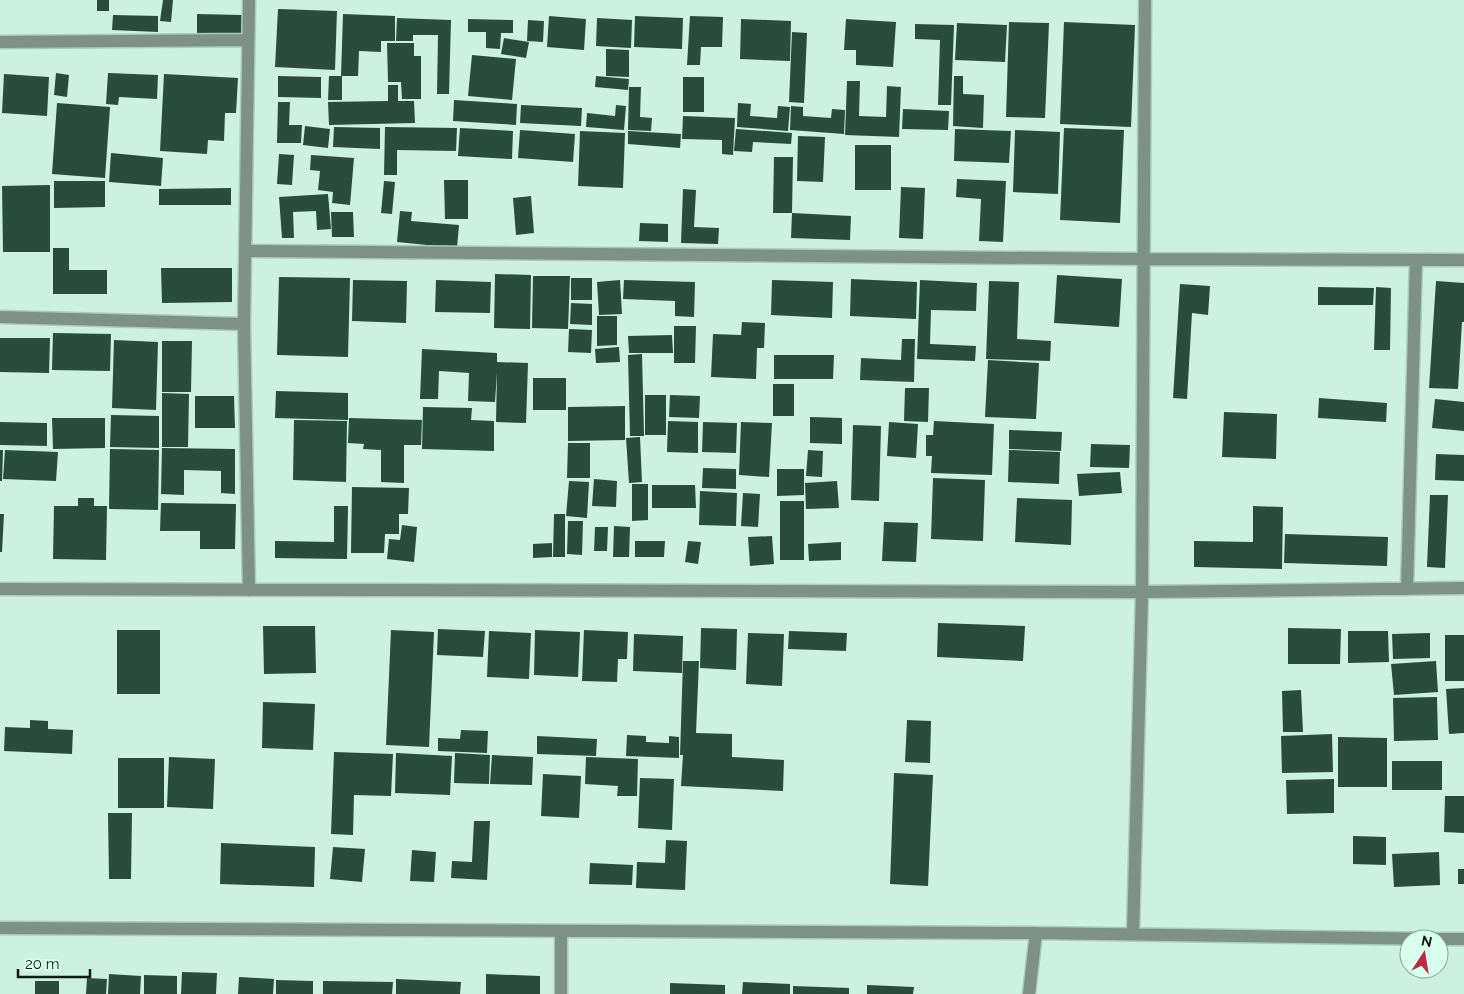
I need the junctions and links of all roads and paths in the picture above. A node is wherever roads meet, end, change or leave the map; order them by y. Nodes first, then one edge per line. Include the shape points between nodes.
1 (249, 0) edge
2 (1145, 0) edge
3 (248, 40) junction
4 (0, 42) edge
5 (246, 250) junction
6 (1144, 259) junction
7 (1416, 260) junction
8 (1464, 260) edge
9 (0, 318) edge
10 (244, 324) junction
11 (1464, 588) edge
12 (0, 589) edge
13 (1406, 589) junction
14 (249, 590) junction
15 (1142, 592) junction
16 (0, 928) edge
17 (561, 931) junction
18 (1036, 933) junction
19 (1133, 934) junction
20 (1399, 938) edge
21 (1449, 939) edge
22 (1464, 940) edge
23 (561, 994) edge
24 (1030, 994) edge

1 - 3 street
2 - 6 street
3 - 4 street
3 - 5 street
5 - 6 street
5 - 10 street
6 - 7 street
6 - 15 street
7 - 8 street
7 - 13 street
9 - 10 street
10 - 14 street
11 - 13 street
12 - 14 street
13 - 15 street
14 - 15 street
15 - 19 street
16 - 17 street
17 - 18 street
17 - 23 street
18 - 19 street
18 - 24 street
19 - 20 street
21 - 22 street

